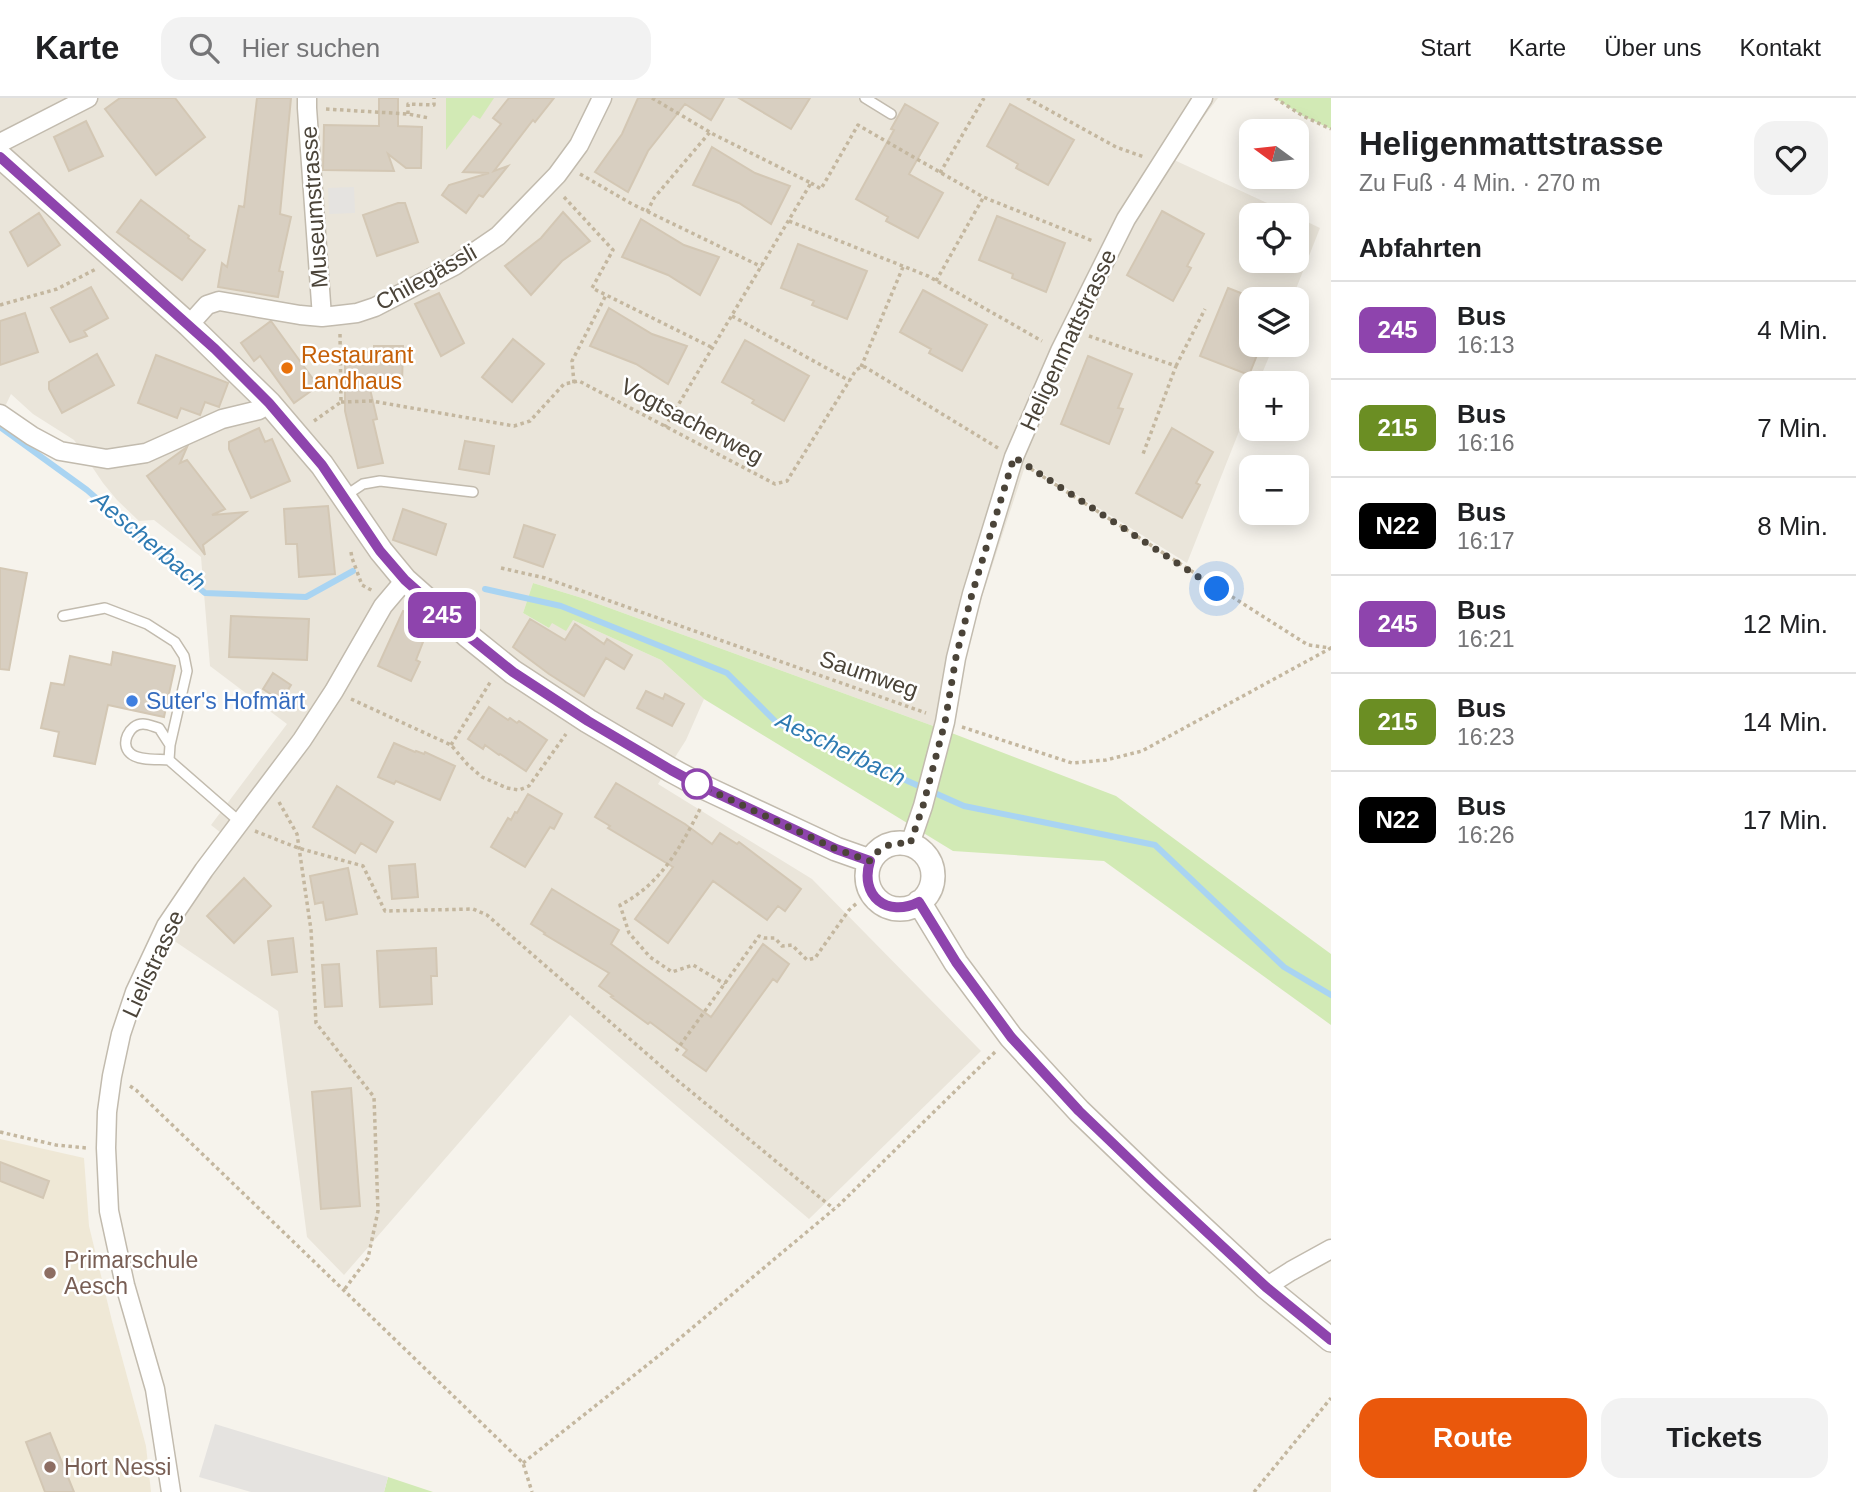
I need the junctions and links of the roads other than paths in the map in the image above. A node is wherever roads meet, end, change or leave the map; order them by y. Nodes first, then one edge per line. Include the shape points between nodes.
1 (88, 98) edge
2 (602, 98) edge
3 (865, 98) edge
4 (1203, 98) edge
5 (307, 103) edge
6 (891, 114) dead end
7 (0, 143) edge
8 (0, 156) edge
9 (331, 316) junction
10 (189, 325) junction
11 (269, 403) junction
12 (0, 414) edge
13 (473, 492) dead end
14 (345, 496) junction
15 (405, 580) junction
16 (63, 616) dead end
17 (170, 745) junction
18 (169, 760) junction
19 (240, 822) junction
20 (910, 844) junction
21 (870, 861) junction
22 (919, 902) junction
23 (1331, 1250) edge
24 (1266, 1287) junction
25 (1331, 1340) edge
26 (175, 1491) edge

1 - 7 street
2 - 9 street, Chilegässli via 565,165 498,236 454,266 375,307
3 - 6 lane
4 - 20 street, Heligenmattstrasse via 1126,219 1009,454 956,657 945,722
5 - 9 street, Museumstrasse
8 - 10 street
9 - 10 street, Chilegässli via 219,301 207,305
10 - 11 street
11 - 12 street via 146,453 107,459 60,452
11 - 14 street
13 - 14 lane via 380,481 363,484
14 - 15 street
15 - 19 street, Lielistrasse via 383,606 302,740
15 - 21 street via 513,672 588,721 697,784
16 - 17 lane via 105,608 147,624 175,642 187,671
17 - 18 lane
17 - 18 lane via 159,728 143,724 127,735 125,745 137,757
18 - 19 lane
19 - 26 street, Lielistrasse via 166,926 135,992 121,1034 107,1112 108,1211 155,1389
20 - 21 street via 883,847
20 - 22 street via 926,856 933,876
21 - 22 street via 867,882 878,901 898,909
22 - 24 street via 1011,1037 1107,1138
23 - 24 street
24 - 25 street

